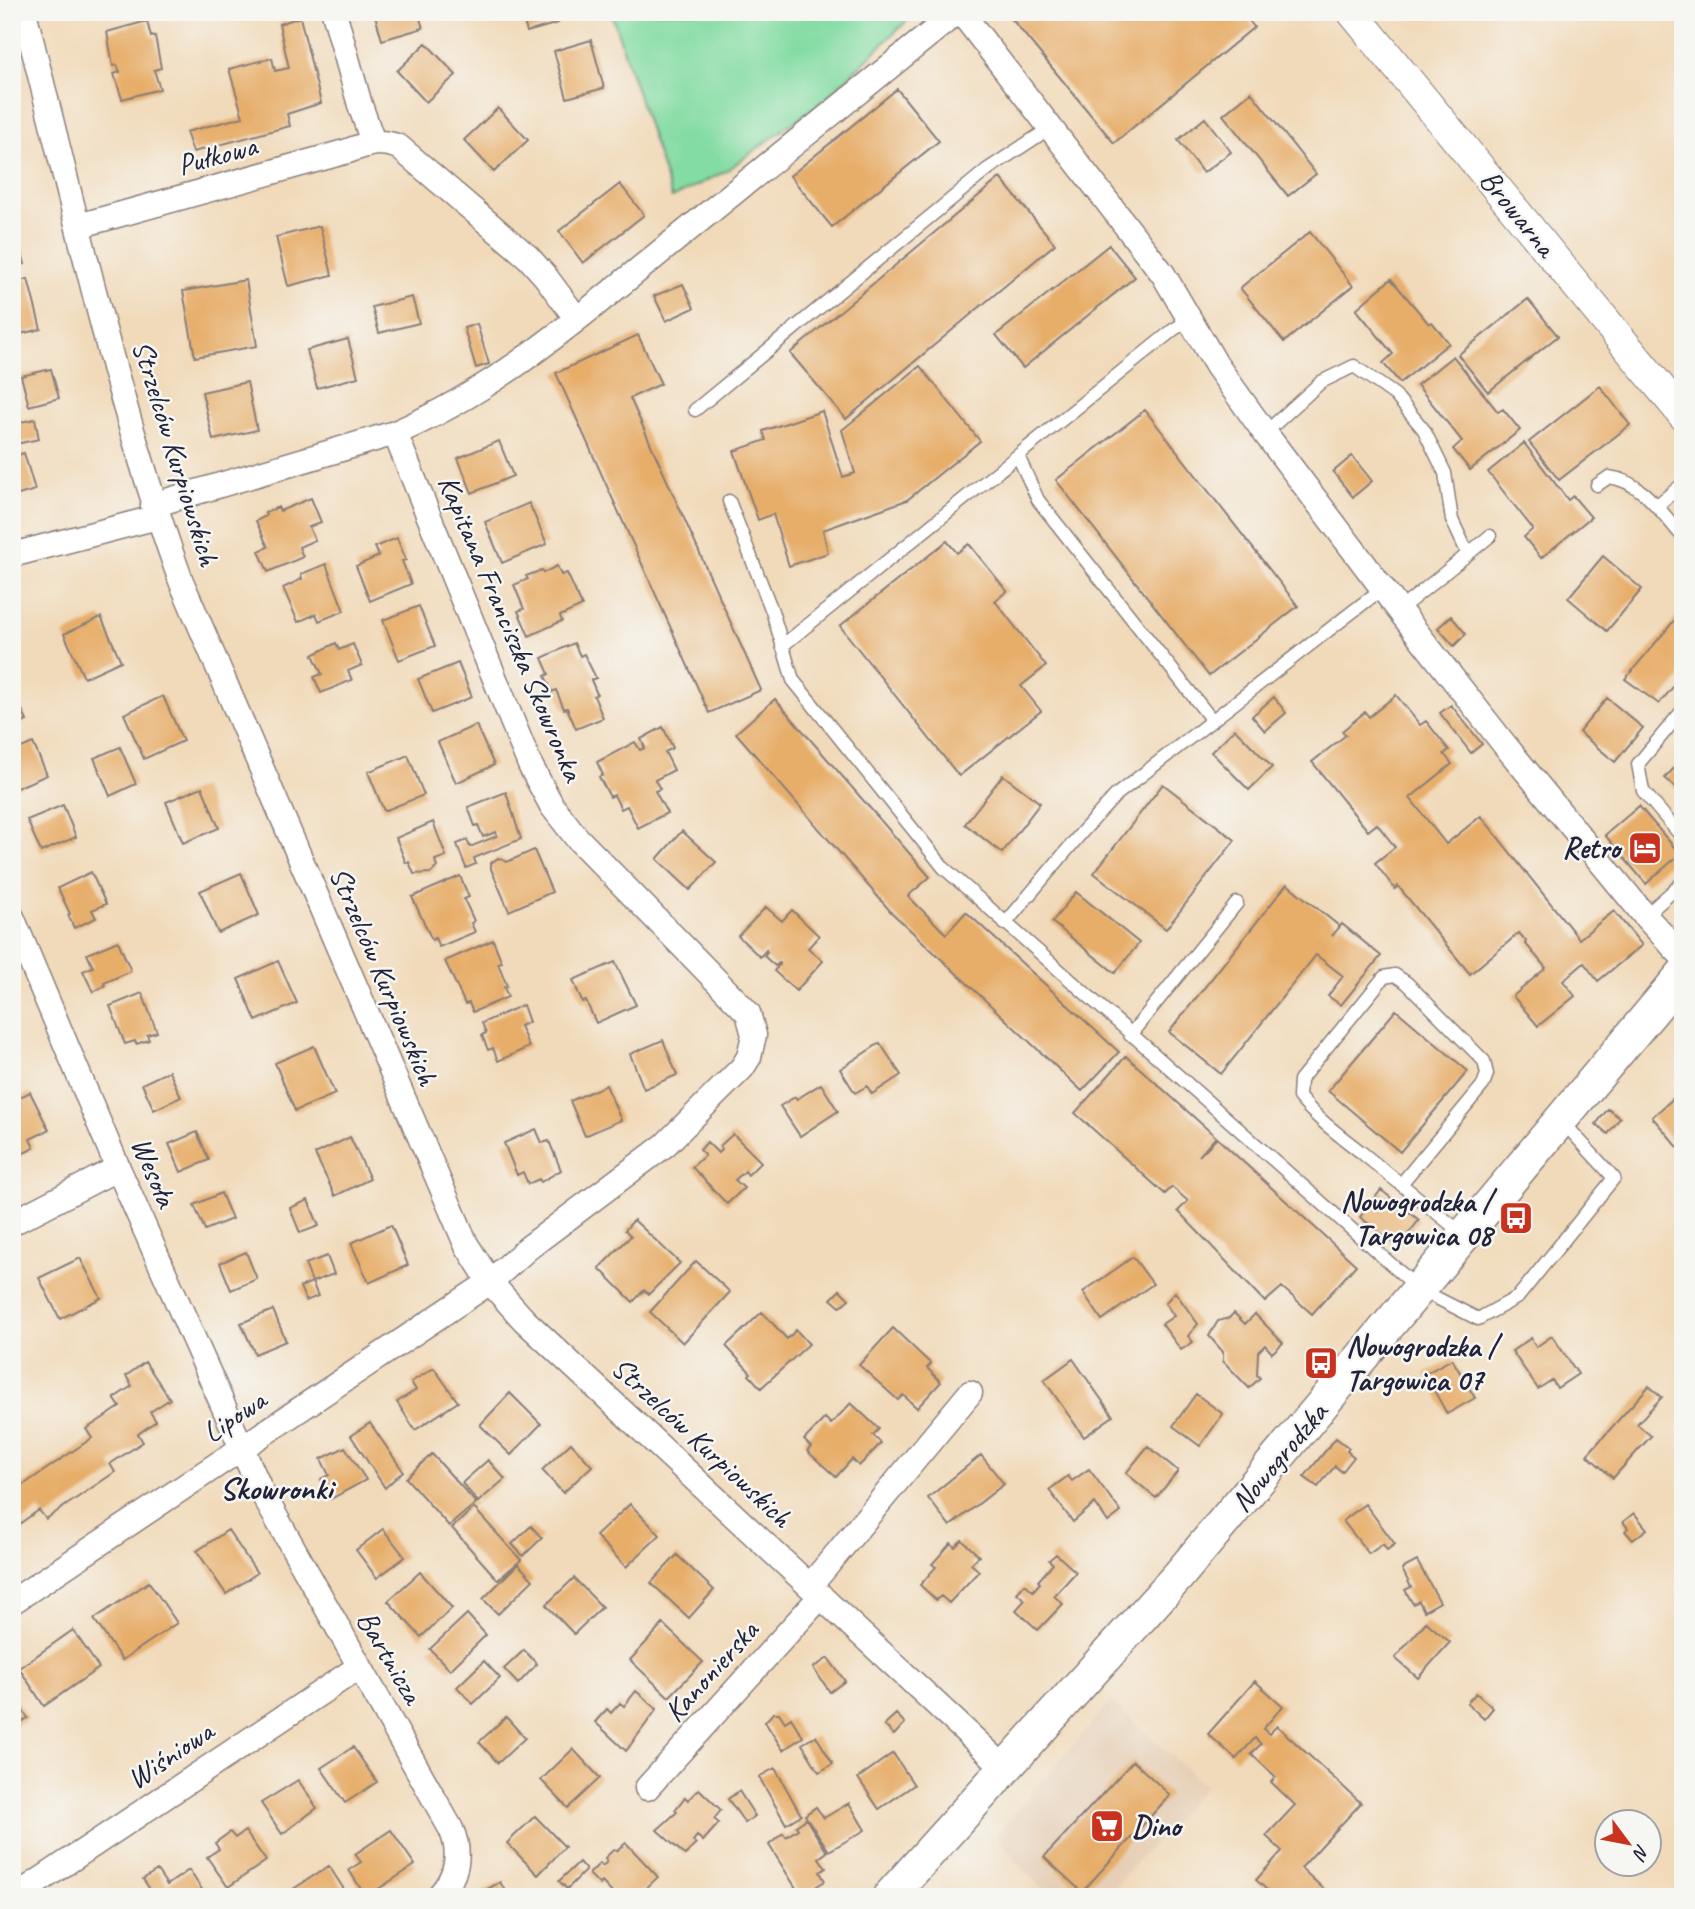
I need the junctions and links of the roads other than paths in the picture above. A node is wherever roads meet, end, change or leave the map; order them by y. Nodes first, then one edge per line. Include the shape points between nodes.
1 (24, 12) edge
2 (334, 12) edge
3 (959, 12) edge
4 (1352, 12) edge
5 (1050, 128) junction
6 (373, 142) junction
7 (78, 226) junction
8 (578, 319) junction
9 (1189, 320) junction
10 (695, 410) dead end
11 (1683, 415) edge
12 (395, 433) junction
13 (1265, 433) junction
14 (1018, 456) junction
15 (1683, 484) edge
16 (1597, 485) dead end
17 (729, 501) dead end
18 (1656, 506) junction
19 (156, 511) junction
20 (1490, 536) dead end
21 (1683, 537) edge
22 (1468, 554) junction
23 (12, 555) edge
24 (1383, 587) junction
25 (1399, 610) junction
26 (782, 646) junction
27 (1683, 710) edge
28 (1212, 720) junction
29 (1683, 838) edge
30 (1683, 882) edge
31 (1237, 903) dead end
32 (1645, 916) junction
33 (12, 918) edge
34 (1005, 924) junction
35 (1683, 957) edge
36 (1683, 974) edge
37 (1130, 1035) junction
38 (1560, 1120) junction
39 (118, 1168) junction
40 (1401, 1184) junction
41 (12, 1223) edge
42 (1464, 1235) junction
43 (490, 1282) junction
44 (1419, 1289) junction
45 (970, 1393) dead end
46 (242, 1450) junction
47 (816, 1591) junction
48 (12, 1602) edge
49 (359, 1667) junction
50 (1006, 1769) junction
51 (646, 1787) dead end
52 (15, 1897) edge
53 (438, 1897) edge
54 (889, 1897) edge

1 - 7 street, Strzelców Kurpiowskich
2 - 6 street
3 - 5 street
3 - 8 street
4 - 11 street, Browarna
5 - 9 street via 1163,274
5 - 10 lane via 988,169
6 - 7 street, Pułkowa
6 - 8 street via 399,147 507,239 545,276
7 - 19 street, Strzelców Kurpiowskich
8 - 12 street via 508,373
9 - 13 street
9 - 14 lane
12 - 19 street
12 - 43 street, Kapitana Franciszka Skowronka via 530,765 552,806 605,869 732,995 748,1013 753,1028 751,1050 742,1068 665,1144
13 - 22 lane via 1321,382 1354,366 1395,395 1424,430 1445,473 1452,520
13 - 24 street
14 - 26 lane
14 - 28 lane via 1038,500
15 - 18 lane
16 - 18 lane via 1609,477 1624,479
17 - 26 lane
18 - 21 lane
19 - 23 street
19 - 43 street, Strzelców Kurpiowskich via 181,581 461,1234
20 - 22 lane
22 - 25 lane
24 - 25 street
24 - 28 lane
25 - 32 street
26 - 34 lane via 793,680 944,868
27 - 29 lane via 1638,764 1643,791
28 - 34 lane via 1116,795
30 - 32 lane
31 - 37 lane
32 - 35 street
33 - 39 street, Wesoła
34 - 37 lane
36 - 38 main road, Nowogrodzka
37 - 44 lane
38 - 42 main road, Nowogrodzka
38 - 44 lane via 1614,1178 1517,1297 1478,1320
39 - 41 street
39 - 46 street, Wesoła
40 - 40 lane via 1311,1112 1300,1097 1300,1080 1384,977 1395,975 1484,1061 1487,1074 1483,1085
40 - 42 lane
42 - 44 main road, Nowogrodzka
43 - 46 street, Lipowa
43 - 47 street, Strzelców Kurpiowskich via 524,1320
44 - 50 main road, Nowogrodzka via 1187,1566
45 - 47 street, Kanonierska
46 - 48 street, Lipowa
46 - 49 street, Bartnicza
47 - 50 street, Strzelców Kurpiowskich
47 - 51 street, Kanonierska
49 - 52 street, Wiśniowa
49 - 53 street, Bartnicza via 455,1838 457,1861
50 - 54 main road, Nowogrodzka

